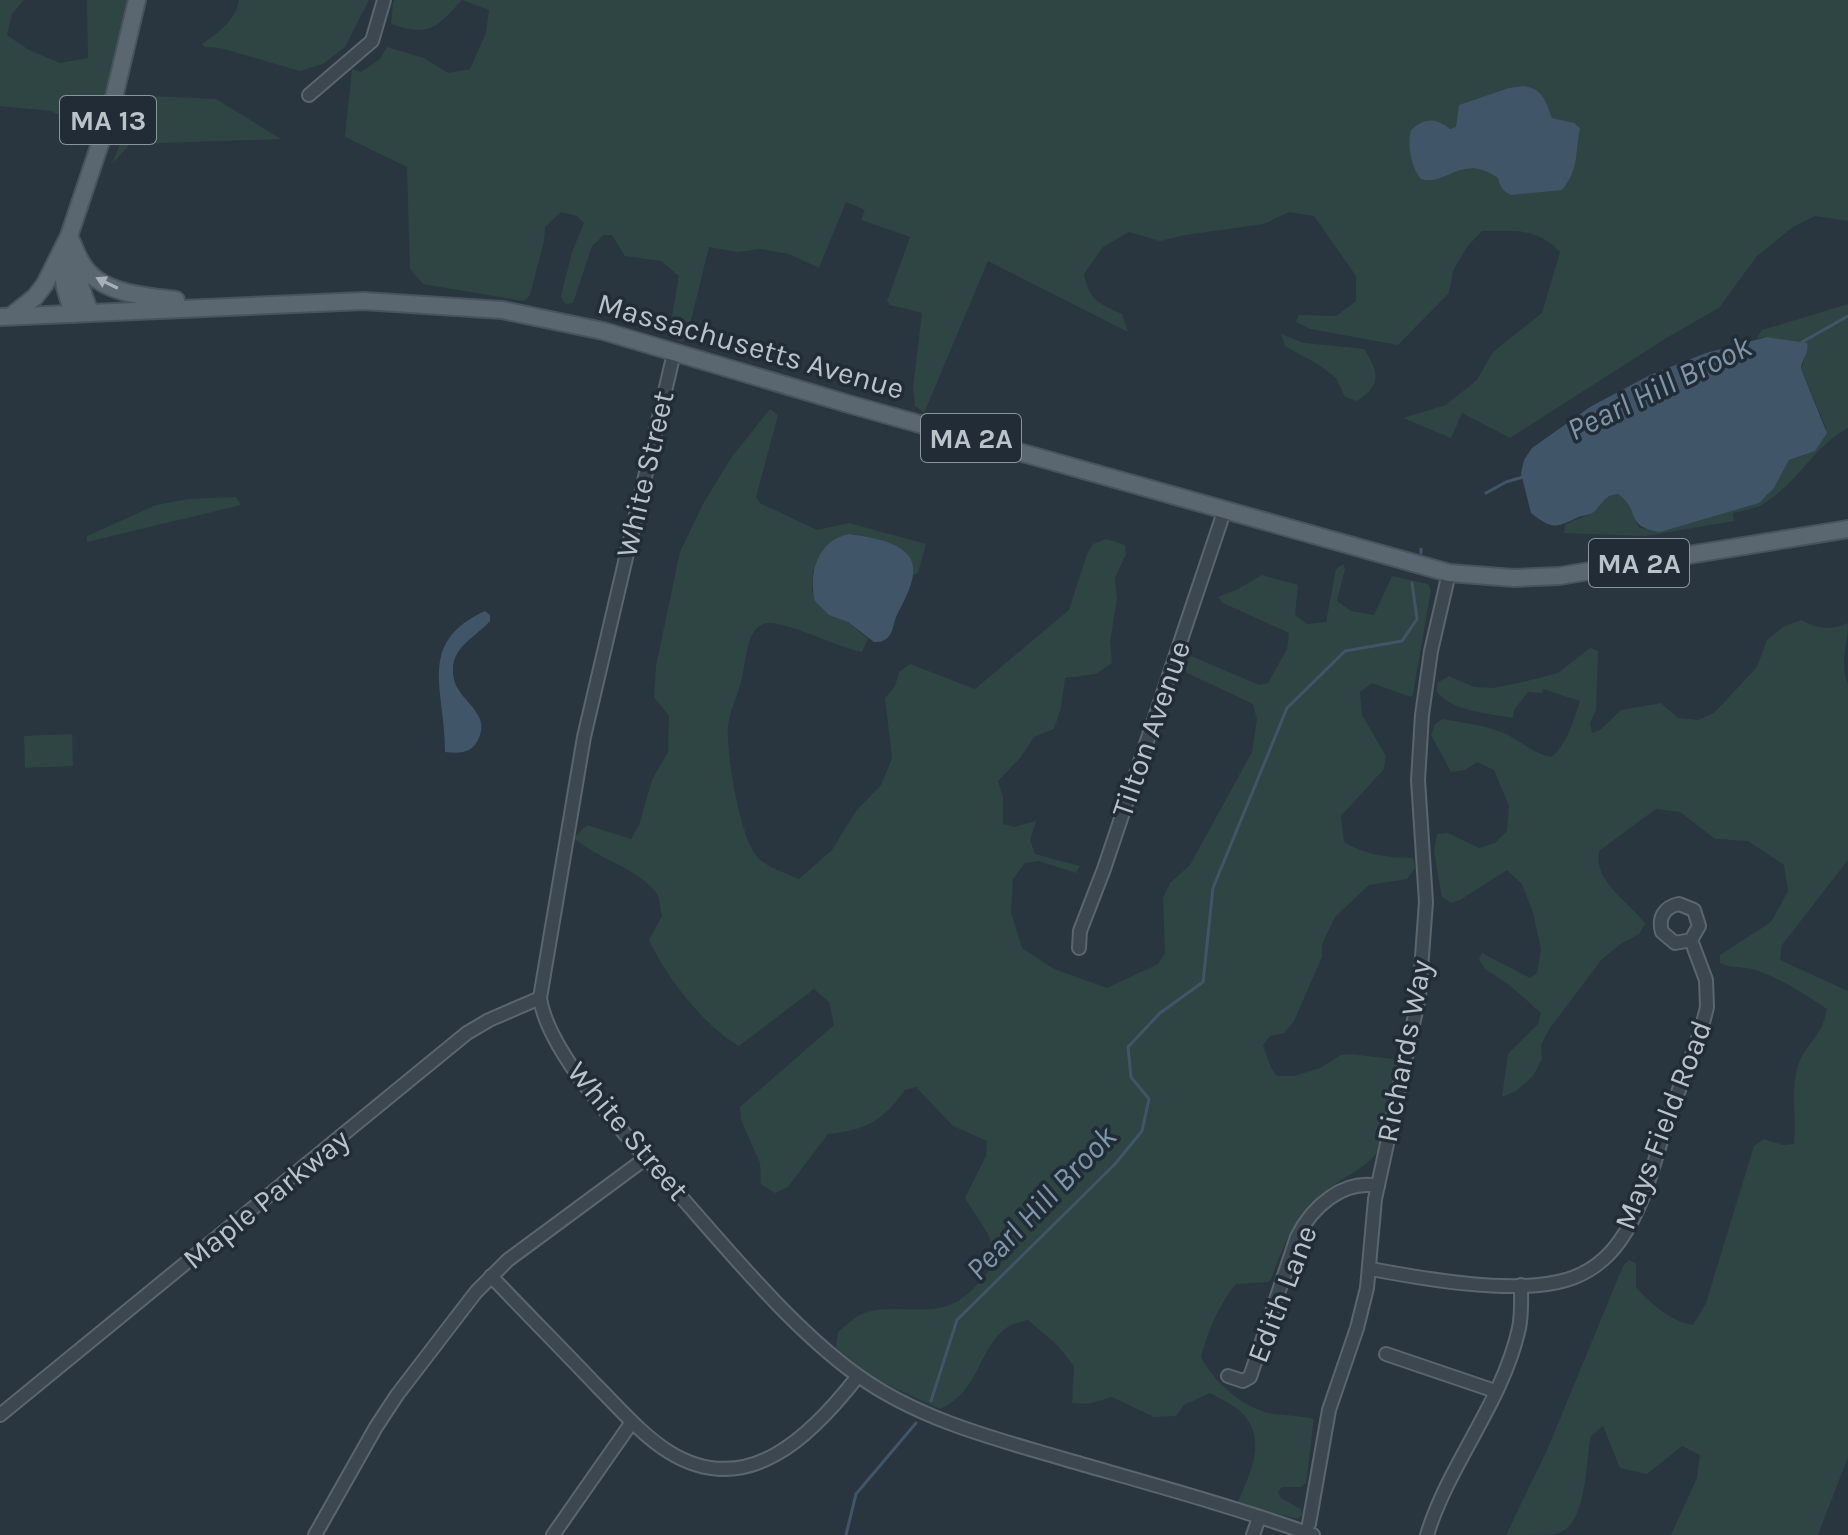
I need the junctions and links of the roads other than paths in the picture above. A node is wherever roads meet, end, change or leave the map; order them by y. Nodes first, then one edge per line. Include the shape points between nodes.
1 (137, 0) edge
2 (384, 0) edge
3 (309, 95) dead end
4 (69, 236) junction
5 (61, 256) junction
6 (209, 306) junction
7 (90, 313) junction
8 (73, 314) junction
9 (6, 317) edge
10 (674, 353) junction
11 (1225, 509) junction
12 (1848, 529) edge
13 (1449, 573) junction
14 (1691, 940) dead end
15 (1079, 948) dead end
16 (540, 998) junction
17 (646, 1158) junction
18 (1378, 1186) junction
19 (1371, 1269) junction
20 (491, 1276) junction
21 (1521, 1285) junction
22 (1386, 1354) dead end
23 (858, 1376) junction
24 (1228, 1376) dead end
25 (1495, 1391) junction
26 (0, 1415) edge
27 (632, 1422) junction
28 (1259, 1518) junction
29 (1311, 1529) edge
30 (315, 1535) edge
31 (553, 1535) edge
32 (1253, 1535) edge
33 (1427, 1535) edge

1 - 4 main road, MA 13 via 110,114
2 - 3 street via 372,41
4 - 5 main road, MA 13
6 -> 4 main road via 132,294 104,284 84,267
4 - 7 main road
5 - 8 main road
5 - 9 main road, MA 13 via 35,297
6 - 7 main road, Massachusetts Avenue / MA 2A
6 - 10 main road, Massachusetts Avenue / MA 2A via 364,301 502,310 603,331
7 - 8 main road, Massachusetts Avenue / MA 2A
8 - 9 main road, Massachusetts Avenue / MA 2A
10 - 11 main road, Massachusetts Avenue / MA 2A
10 - 16 street, White Street via 581,751
11 - 13 main road, Massachusetts Avenue / MA 2A
11 - 15 street, Tilton Avenue via 1080,931
12 - 13 main road, Massachusetts Avenue / MA 2A via 1559,576
13 - 18 street, Richards Way via 1422,715 1422,974
14 - 21 street, Mays Field Road via 1706,980 1707,1007 1636,1213 1617,1245 1594,1267 1564,1280
16 - 17 street, White Street via 556,1044
16 - 26 street, Maple Parkway via 467,1033
17 - 20 street
17 - 23 street, White Street via 807,1334
18 - 19 street, Richards Way
18 - 24 street, Edith Lane via 1349,1186 1306,1220 1250,1377 1243,1381
19 - 21 street, Mays Field Road
19 - 29 street, Richards Way via 1329,1410
20 - 27 street
20 - 30 street via 397,1395
21 - 25 street via 1517,1335
22 - 25 street
23 - 27 street via 802,1438 763,1462 740,1467 684,1460
23 - 28 street, White Street via 911,1407 978,1434
25 - 33 street
27 - 31 street
28 - 29 street, White Street
28 - 32 street

